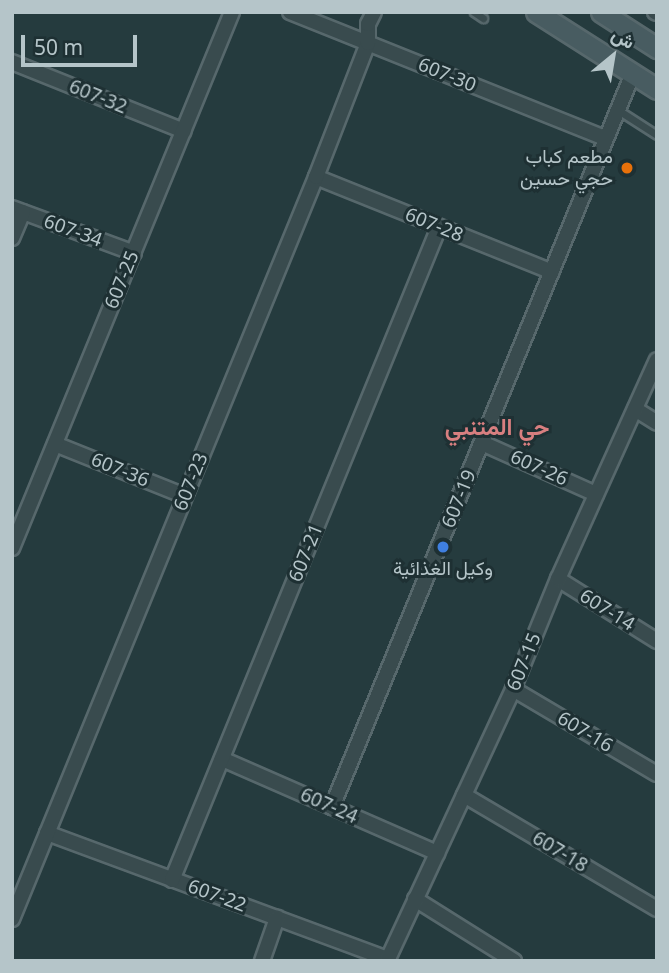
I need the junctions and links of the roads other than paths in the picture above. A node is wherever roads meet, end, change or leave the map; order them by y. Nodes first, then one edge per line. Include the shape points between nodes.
1 (232, 12) edge
2 (290, 12) edge
3 (374, 12) edge
4 (474, 12) edge
5 (536, 12) edge
6 (601, 12) edge
7 (483, 18) dead end
8 (368, 43) junction
9 (657, 48) edge
10 (12, 62) edge
11 (632, 73) junction
12 (657, 89) edge
13 (617, 110) junction
14 (184, 131) junction
15 (657, 135) edge
16 (605, 138) junction
17 (316, 177) junction
18 (18, 210) edge
19 (439, 227) junction
20 (12, 239) edge
21 (134, 253) junction
22 (552, 272) junction
23 (657, 360) edge
24 (635, 409) junction
25 (657, 423) edge
26 (482, 443) junction
27 (55, 444) junction
28 (596, 494) junction
29 (185, 496) junction
30 (12, 548) edge
31 (558, 579) junction
32 (657, 640) edge
33 (513, 689) junction
34 (222, 759) junction
35 (657, 775) edge
36 (464, 795) junction
37 (332, 807) junction
38 (47, 833) junction
39 (437, 853) junction
40 (172, 880) junction
41 (415, 899) junction
42 (657, 909) edge
43 (277, 918) junction
44 (12, 919) edge
45 (387, 960) edge
46 (262, 961) edge
47 (514, 961) edge

1 - 14 street, 607-25
2 - 8 street, 607-30
3 - 8 street, 607-23 via 368,24
4 - 7 lane
5 - 11 main road
6 - 9 main road
8 - 16 street, 607-30
8 - 17 street, 607-23
10 - 14 street, 607-32
11 - 12 main road
11 - 13 street, 607-19
13 - 15 lane
13 - 16 street, 607-19
14 - 21 street, 607-25
16 - 22 street, 607-19
17 - 19 street, 607-28
17 - 29 street, 607-23
18 - 20 street
18 - 21 street, 607-34
19 - 22 street, 607-28
19 - 34 street, 607-21
21 - 27 street, 607-25
22 - 26 street, 607-19
23 - 24 street, 607-15
24 - 25 street
24 - 28 street, 607-15
26 - 28 street, 607-26
26 - 37 street, 607-19
27 - 29 street, 607-36
27 - 30 street, 607-25
28 - 31 street, 607-15
29 - 38 street, 607-23
31 - 32 street, 607-14
31 - 33 street, 607-15
33 - 35 street, 607-16
33 - 36 street, 607-15
34 - 37 street, 607-24
34 - 40 street, 607-21
36 - 39 street, 607-15
36 - 42 street, 607-18
37 - 39 street, 607-24
38 - 40 street, 607-22
38 - 44 street, 607-23
39 - 41 street, 607-15
40 - 43 street, 607-22
41 - 45 street, 607-15
41 - 47 street
43 - 45 street, 607-22
43 - 46 street

